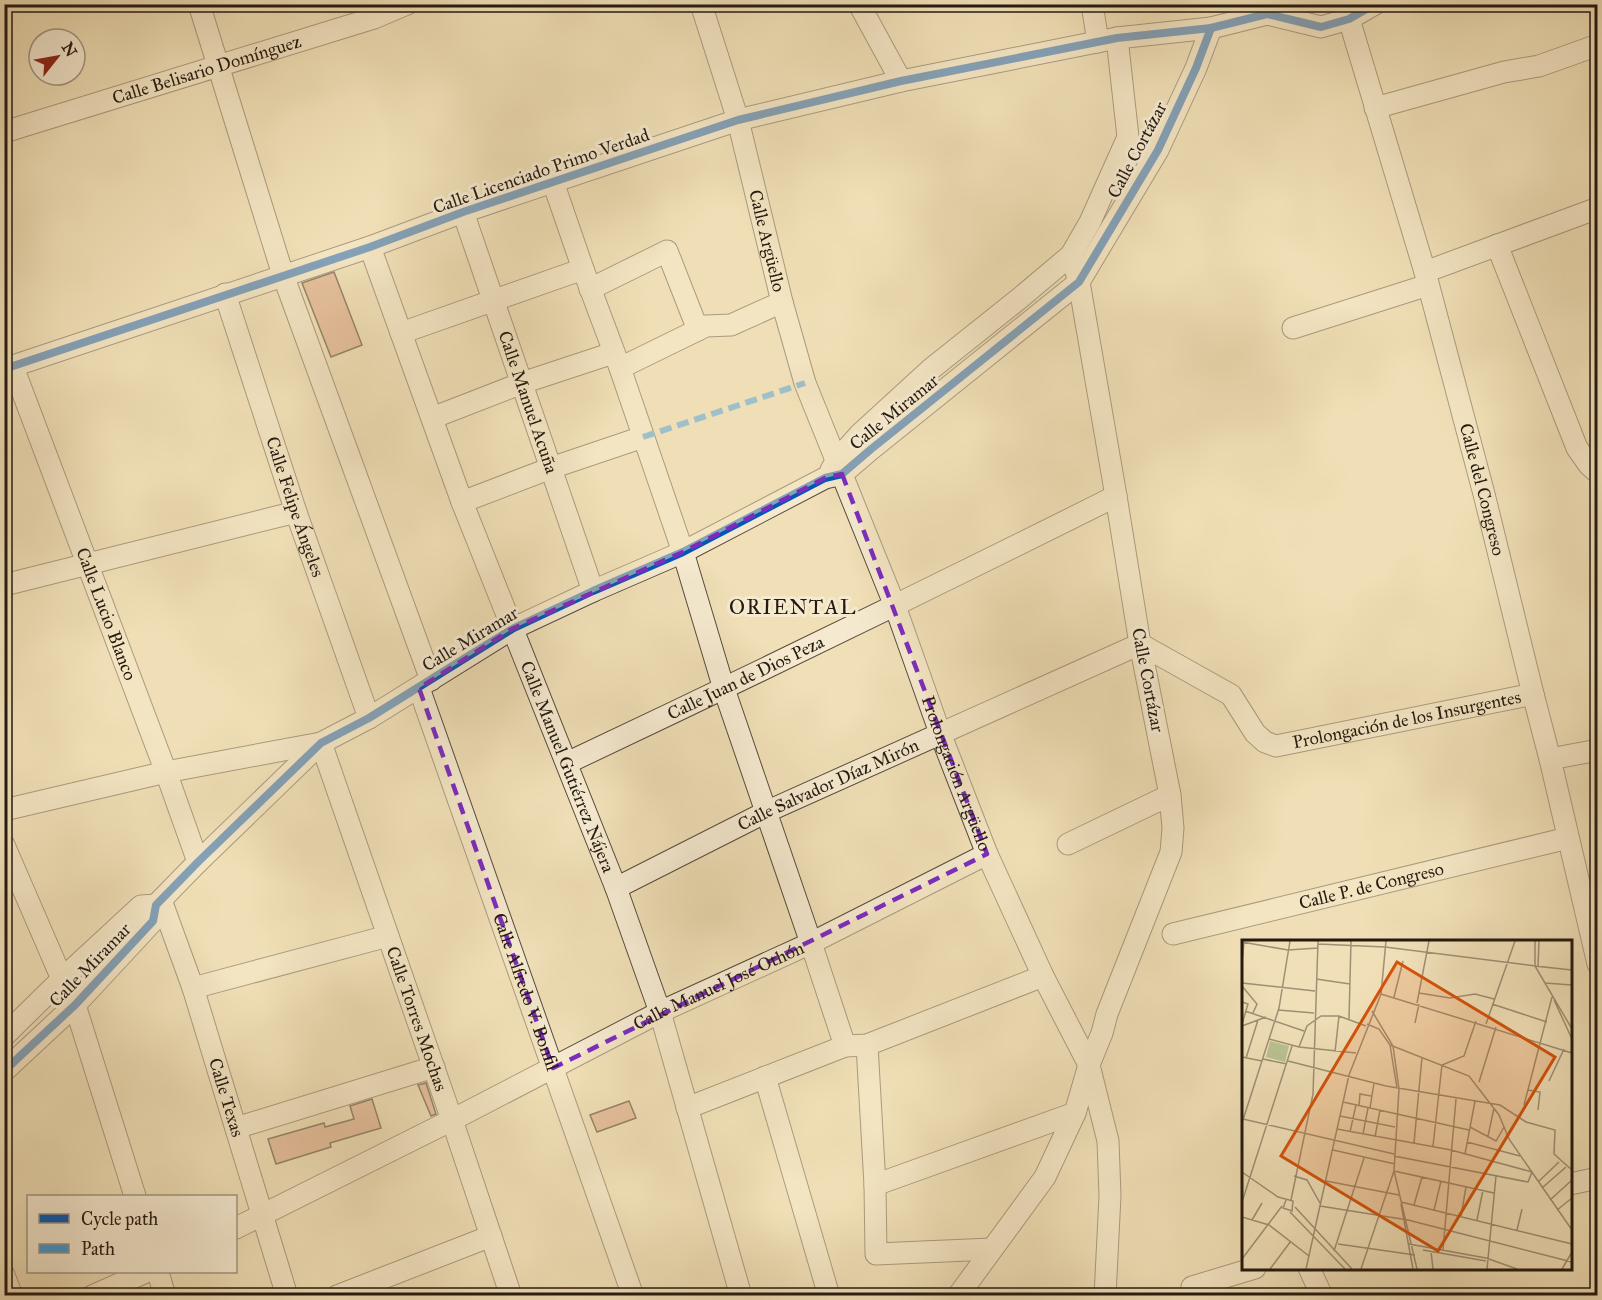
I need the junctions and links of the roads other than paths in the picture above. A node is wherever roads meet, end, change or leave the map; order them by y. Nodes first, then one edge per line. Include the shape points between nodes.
1 (199, 4) edge
2 (407, 4) edge
3 (701, 4) edge
4 (859, 4) edge
5 (1092, 4) edge
6 (1375, 4) edge
7 (1349, 20) junction
8 (1211, 28) junction
9 (1107, 40) junction
10 (1598, 45) edge
11 (218, 65) junction
12 (901, 81) junction
13 (1375, 108) junction
14 (738, 120) junction
15 (4, 132) edge
16 (554, 182) junction
17 (1598, 208) edge
18 (463, 212) junction
19 (1497, 245) junction
20 (370, 247) junction
21 (1071, 255) junction
22 (283, 275) junction
23 (1426, 278) junction
24 (586, 279) junction
25 (1079, 282) junction
26 (225, 294) junction
27 (493, 300) junction
28 (782, 302) junction
29 (1293, 328) dead end
30 (698, 330) junction
31 (401, 333) junction
32 (617, 360) junction
33 (8, 368) edge
34 (522, 383) junction
35 (432, 418) junction
36 (643, 437) junction
37 (551, 468) junction
38 (835, 471) junction
39 (1598, 473) edge
40 (1116, 496) junction
41 (462, 502) junction
42 (296, 512) junction
43 (683, 552) junction
44 (87, 565) junction
45 (4, 585) edge
46 (593, 591) junction
47 (895, 606) junction
48 (512, 629) junction
49 (1140, 644) junction
50 (425, 684) junction
51 (724, 689) junction
52 (1533, 694) junction
53 (369, 718) junction
54 (940, 734) junction
55 (321, 743) junction
56 (1598, 750) edge
57 (1550, 759) junction
58 (567, 762) junction
59 (166, 772) junction
60 (1170, 795) junction
61 (4, 810) edge
62 (766, 812) junction
63 (1568, 838) junction
64 (1068, 844) dead end
65 (4, 845) edge
66 (987, 854) junction
67 (198, 862) junction
68 (616, 888) junction
69 (159, 903) junction
70 (1173, 934) dead end
71 (388, 936) junction
72 (811, 943) junction
73 (1598, 964) edge
74 (1043, 976) junction
75 (62, 979) junction
76 (193, 988) junction
77 (75, 1005) junction
78 (660, 1012) junction
79 (4, 1036) edge
80 (867, 1045) junction
81 (845, 1046) junction
82 (1089, 1065) junction
83 (434, 1067) junction
84 (553, 1068) junction
85 (4, 1071) edge
86 (765, 1077) junction
87 (687, 1108) junction
88 (1075, 1113) junction
89 (452, 1120) junction
90 (236, 1128) junction
91 (1598, 1178) edge
92 (1572, 1184) edge
93 (875, 1185) junction
94 (134, 1195) edge
95 (263, 1214) junction
96 (237, 1227) edge
97 (491, 1236) junction
98 (992, 1249) junction
99 (1252, 1270) edge
100 (1309, 1270) edge
101 (144, 1273) edge
102 (158, 1273) edge
103 (4, 1275) edge
104 (1192, 1287) dead end
105 (12, 1296) edge
106 (92, 1296) edge
107 (165, 1296) edge
108 (288, 1296) edge
109 (338, 1296) edge
110 (511, 1296) edge
111 (633, 1296) edge
112 (741, 1296) edge
113 (830, 1296) edge
114 (958, 1296) edge
115 (1105, 1296) edge
116 (1322, 1296) edge

1 - 11 street
2 - 11 street, Calle Belisario Domínguez via 374,18
3 - 14 street, Calle Argüello
4 - 12 street
5 - 9 street, Calle Miramar
6 - 7 street, Calle Licenciado Primo Verdad
7 - 8 street, Calle Licenciado Primo Verdad via 1321,27 1267,14
7 - 13 street, Calle del Congreso
8 - 9 street, Calle Licenciado Primo Verdad
8 - 25 street, Calle Cortázar via 1158,150
9 - 12 street, Calle Licenciado Primo Verdad
9 - 21 street, Calle Miramar via 1128,137
10 - 13 street via 1539,66
11 - 15 street, Calle Belisario Domínguez
11 - 22 street
12 - 14 street, Calle Licenciado Primo Verdad
13 - 23 street, Calle del Congreso
14 - 16 street, Calle Licenciado Primo Verdad
14 - 28 street, Calle Argüello
16 - 18 street, Calle Licenciado Primo Verdad
16 - 24 street
17 - 19 street
18 - 20 street, Calle Licenciado Primo Verdad
18 - 27 street, Calle Manuel Acuña
19 - 23 street
19 - 39 street via 1577,448
20 - 22 street, Calle Licenciado Primo Verdad
20 - 31 street, Calle Manuel Gutiérrez Nájera
21 - 25 street, Calle Cortázar
21 - 38 street, Calle Miramar via 931,369 861,435
22 - 26 street, Calle Licenciado Primo Verdad
22 - 50 street
23 - 29 street
23 - 52 street, Calle del Congreso
24 - 27 street
24 - 30 street via 667,251
24 - 32 street
25 - 38 street, Calle Miramar via 879,443
25 - 40 street, Calle Cortázar
26 - 33 street, Calle Licenciado Primo Verdad
26 - 42 street, Calle Felipe Ángeles
27 - 31 street
27 - 34 street, Calle Manuel Acuña
28 - 30 street via 731,325
28 - 38 street, Calle Argüello
30 - 32 street
31 - 35 street, Calle Manuel Gutiérrez Nájera
32 - 34 street
32 - 36 street
33 - 44 street, Calle Lucio Blanco
34 - 35 street
34 - 37 street, Calle Manuel Acuña
35 - 41 street, Calle Manuel Gutiérrez Nájera
36 - 37 street
36 - 43 street
37 - 41 street
37 - 46 street, Calle Manuel Acuña
38 - 43 street, Calle Miramar
38 - 47 street, Prolongación Argüello
40 - 47 street, Calle Juan de Dios Peza
40 - 49 street, Calle Cortázar
41 - 48 street, Calle Manuel Gutiérrez Nájera
42 - 44 street
42 - 53 street, Calle Felipe Ángeles
43 - 46 street, Calle Miramar
43 - 51 street
44 - 45 street
44 - 59 street, Calle Lucio Blanco
46 - 48 street, Calle Miramar
47 - 51 street, Calle Juan de Dios Peza
47 - 54 street, Prolongación Argüello
48 - 50 street, Calle Miramar
48 - 58 street, Calle Manuel Gutiérrez Nájera
49 - 52 street, Prolongación de los Insurgentes via 1231,694 1255,733 1276,746
49 - 54 street, Calle Salvador Díaz Mirón
49 - 60 street, Calle Cortázar
50 - 53 street, Calle Miramar
50 - 84 street, Calle Alfredo V. Bonfil
51 - 58 street, Calle Juan de Dios Peza
51 - 62 street
52 - 57 street, Calle del Congreso
53 - 55 street, Calle Miramar
54 - 62 street, Calle Salvador Díaz Mirón
54 - 66 street, Prolongación Argüello
55 - 59 street
55 - 67 street, Calle Miramar
55 - 71 street, Calle Torres Mochas
56 - 57 street
57 - 63 street, Calle del Congreso
58 - 68 street, Calle Manuel Gutiérrez Nájera
59 - 61 street
59 - 67 street, Calle Lucio Blanco
60 - 64 street
60 - 82 street, Calle Cortázar via 1171,852
62 - 68 street, Calle Salvador Díaz Mirón
62 - 72 street
63 - 70 street, Calle P. de Congreso
63 - 73 street, Calle del Congreso
65 - 75 street
66 - 72 street, Calle Manuel José Othón
66 - 74 street, Prolongación Argüello
67 - 69 street, Calle Miramar
68 - 78 street, Calle Manuel Gutiérrez Nájera
69 - 75 street, Calle Miramar via 141,906
69 - 76 street, Calle Texas
69 - 77 street, Calle Miramar via 153,921
71 - 76 street
71 - 83 street, Calle Torres Mochas
72 - 78 street, Calle Manuel José Othón
72 - 81 street
74 - 80 street
74 - 82 street, Prolongación Argüello
75 - 77 street
75 - 79 street, Calle Miramar
76 - 90 street, Calle Texas
77 - 85 street, Calle Miramar
77 - 94 street
78 - 84 street, Calle Manuel José Othón
78 - 87 street, Calle Manuel Gutiérrez Nájera
80 - 81 street
80 - 93 street
81 - 86 street
82 - 88 street, Calle Cortázar
82 - 115 street, Prolongación Argüello via 1108,1142 1110,1196
83 - 89 street, Calle Torres Mochas
83 - 90 street
84 - 89 street, Calle Manuel José Othón
84 - 111 street, Calle Alfredo V. Bonfil
86 - 87 street
86 - 113 street
87 - 112 street, Calle Manuel Gutiérrez Nájera
88 - 93 street
88 - 98 street, Calle Cortázar via 1046,1177
89 - 95 street, Calle Manuel José Othón
89 - 97 street, Calle Torres Mochas
90 - 95 street, Calle Texas
91 - 92 street
93 - 98 street via 876,1254
95 - 96 street, Calle Manuel José Othón
95 - 108 street, Calle Texas
97 - 109 street
97 - 110 street, Calle Torres Mochas
98 - 114 street, Calle Cortázar
99 - 104 street
100 - 116 street
101 - 106 street
102 - 107 street
103 - 105 street

